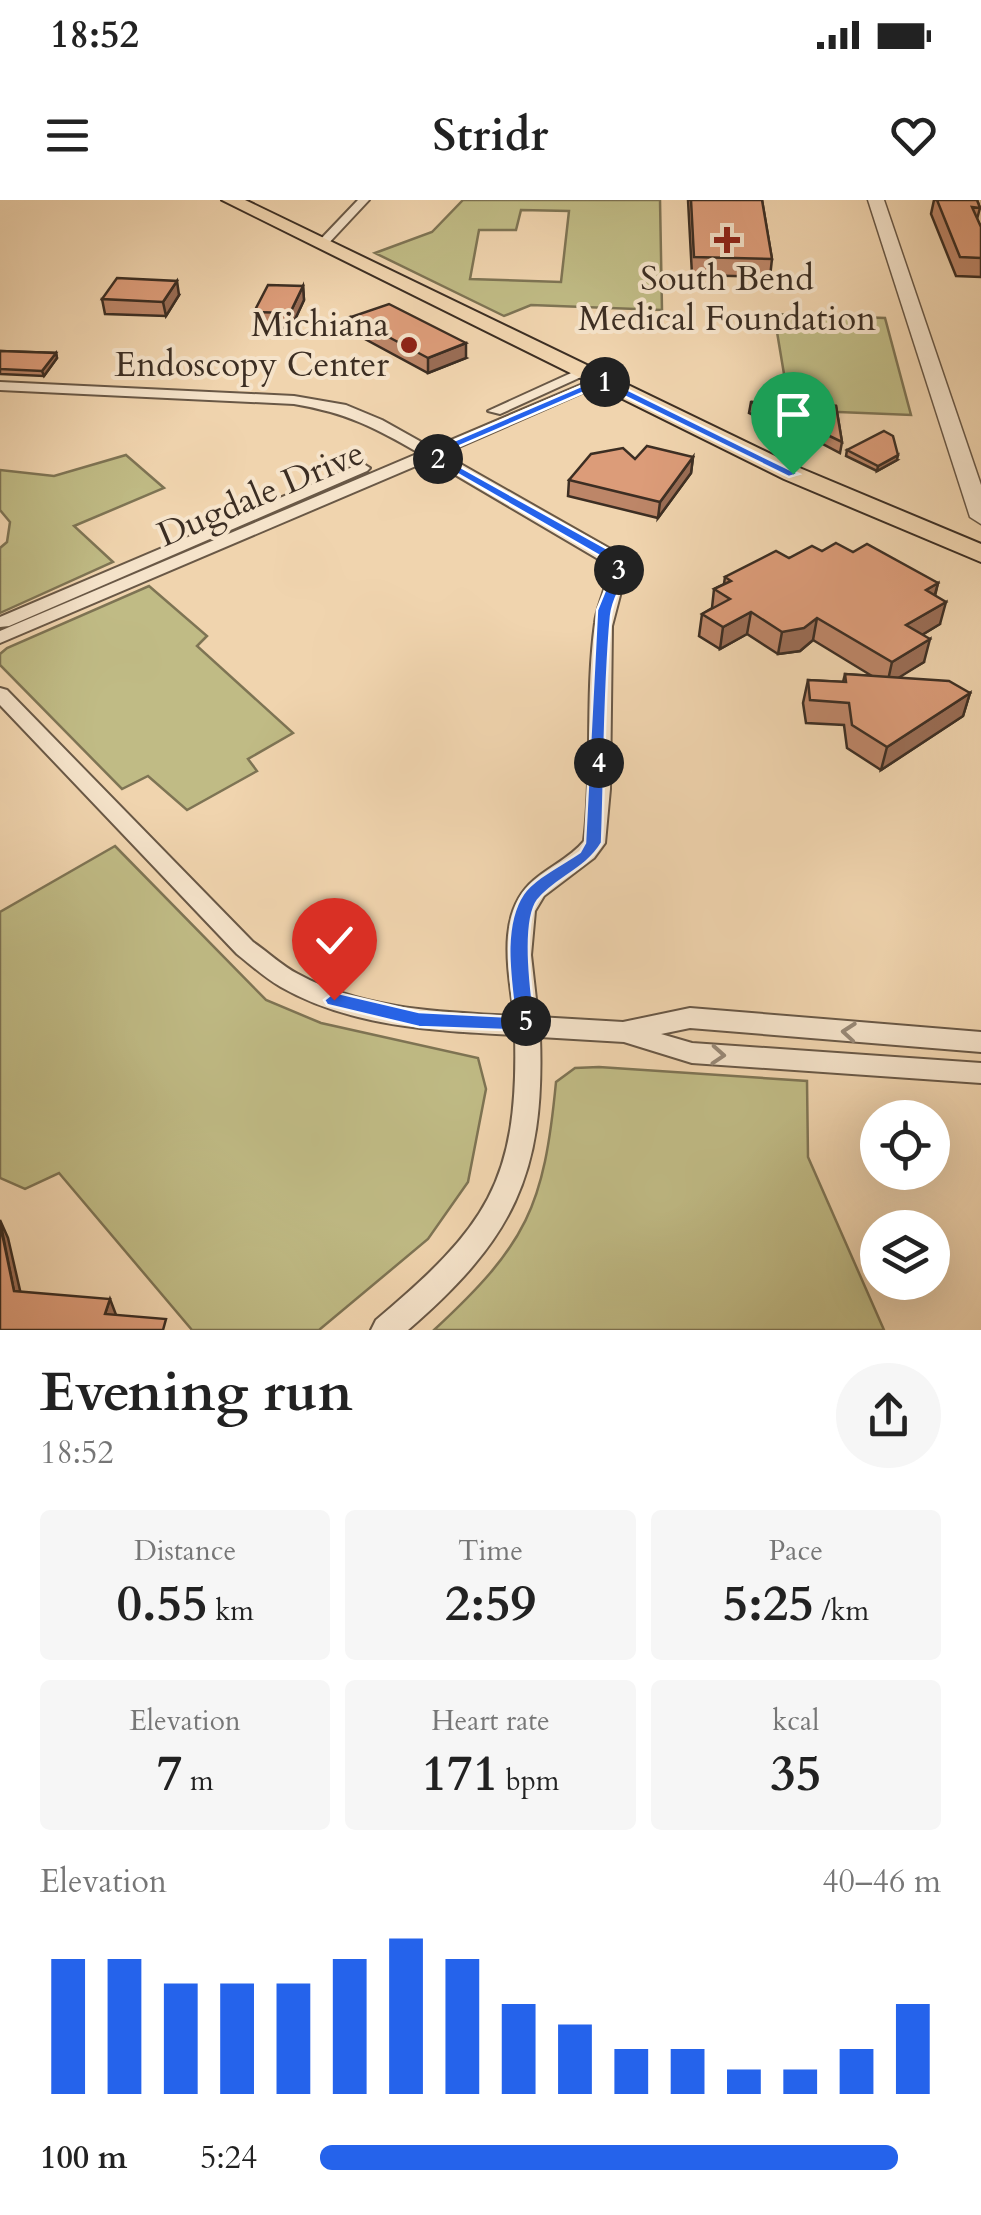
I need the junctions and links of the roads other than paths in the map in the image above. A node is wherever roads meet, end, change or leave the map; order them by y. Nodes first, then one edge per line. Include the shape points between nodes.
1 (231, 200) edge
2 (364, 200) edge
3 (876, 200) edge
4 (322, 244) junction
5 (593, 376) junction
6 (0, 386) edge
7 (422, 450) junction
8 (981, 517) edge
9 (981, 554) edge
10 (0, 623) edge
11 (0, 638) edge
12 (0, 694) edge
13 (526, 1026) junction
14 (624, 1032) junction
15 (912, 1037) junction
16 (981, 1042) edge
17 (918, 1068) junction
18 (981, 1073) edge
19 (386, 1330) edge

1 - 4 main road
2 - 4 street
3 - 8 street
4 - 5 main road
5 - 7 street, Dugdale Drive
5 - 9 main road via 793,474
6 - 7 street via 305,401 356,413
7 - 10 street, Dugdale Drive
7 - 11 street, Dugdale Drive
7 - 13 street via 608,555 619,573 604,610 594,843 532,896 524,911 518,970
12 - 13 street via 245,948 288,980 390,1014
13 - 14 street
13 - 19 street via 524,1137 494,1218 473,1250
15 -> 14 street via 690,1018
14 -> 17 street via 692,1053
15 - 16 street
15 - 17 street
17 - 18 street

